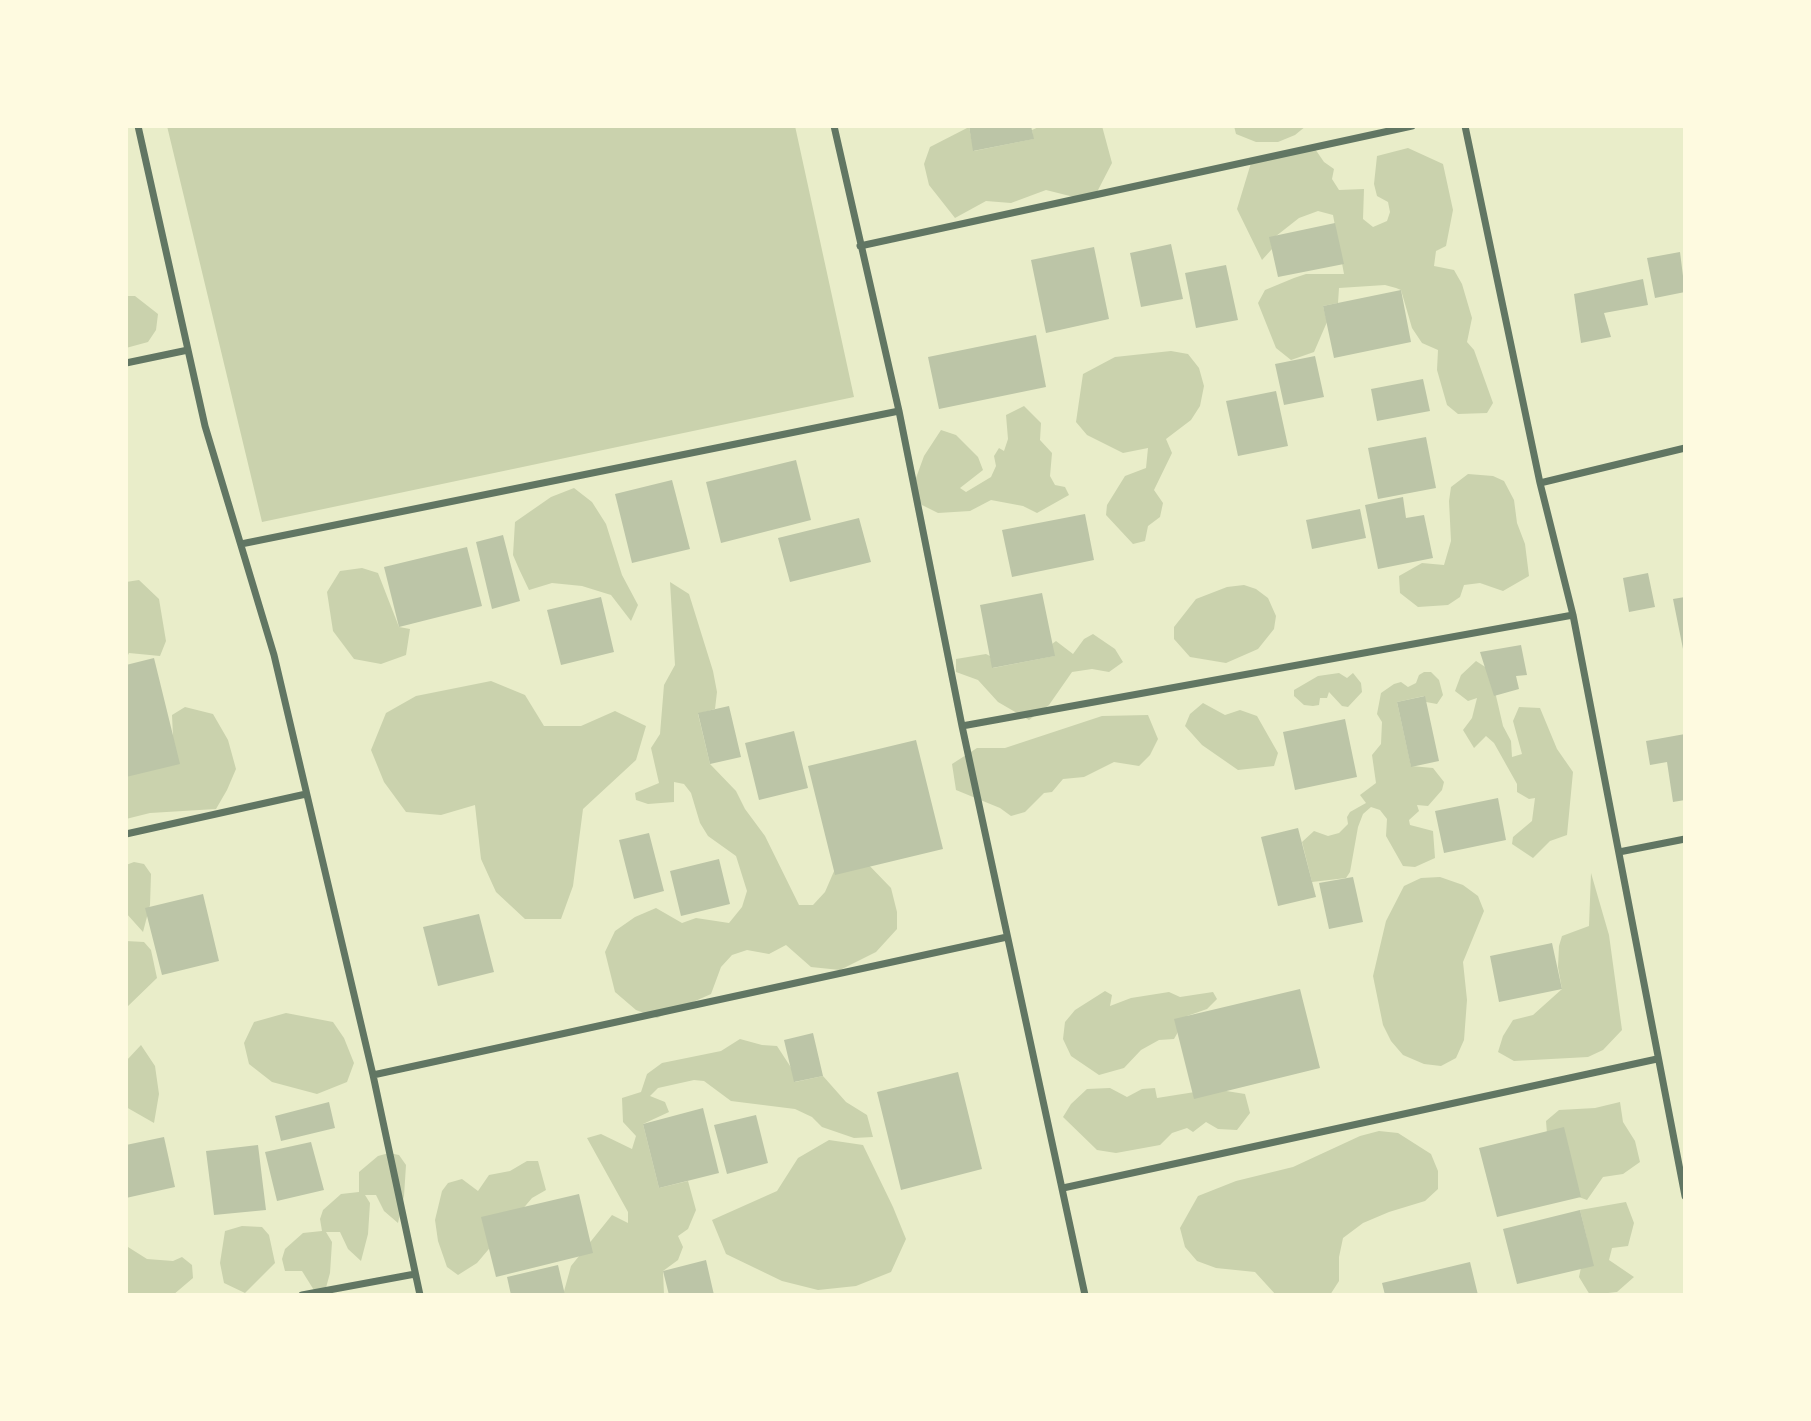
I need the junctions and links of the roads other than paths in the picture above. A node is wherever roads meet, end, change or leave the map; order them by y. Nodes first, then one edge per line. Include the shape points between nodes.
1 (138, 126) edge
2 (834, 126) edge
3 (1412, 126) edge
4 (1465, 126) edge
5 (860, 246) junction
6 (188, 350) junction
7 (126, 363) edge
8 (899, 411) junction
9 (1685, 448) edge
10 (1540, 483) junction
11 (241, 544) junction
12 (1573, 615) junction
13 (962, 726) junction
14 (306, 794) junction
15 (126, 834) edge
16 (1685, 839) edge
17 (1619, 852) junction
18 (1007, 937) junction
19 (1657, 1059) junction
20 (373, 1075) junction
21 (1063, 1188) junction
22 (1685, 1196) edge
23 (415, 1274) junction
24 (302, 1295) edge
25 (420, 1295) edge
26 (1085, 1295) edge

1 - 6 street
2 - 5 street
3 - 5 street
4 - 10 street
5 - 8 street
6 - 7 street
6 - 11 street via 205,426
8 - 11 street
8 - 13 street
9 - 10 street
10 - 12 street
11 - 14 street via 274,655
12 - 13 street
12 - 17 street
13 - 18 street
14 - 15 street
14 - 20 street
16 - 17 street
17 - 19 street
18 - 20 street
18 - 21 street
19 - 21 street
19 - 22 street
20 - 23 street
21 - 26 street
23 - 24 street
23 - 25 street

